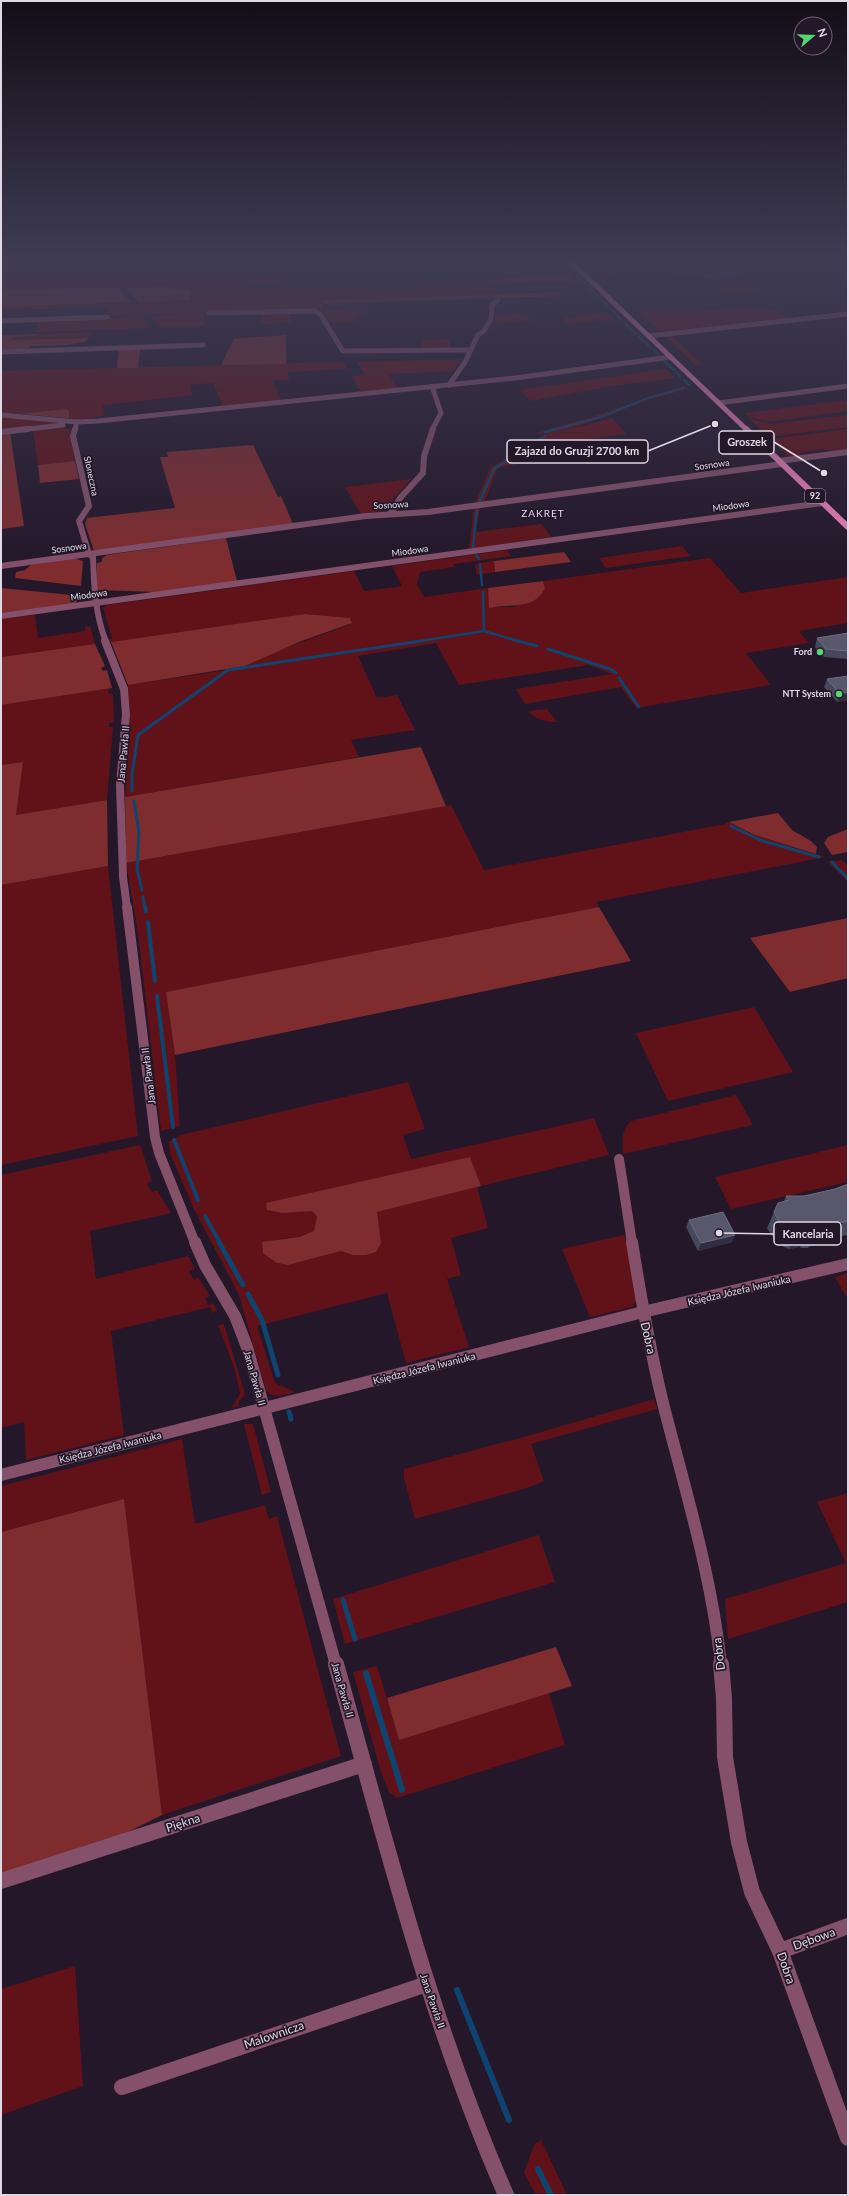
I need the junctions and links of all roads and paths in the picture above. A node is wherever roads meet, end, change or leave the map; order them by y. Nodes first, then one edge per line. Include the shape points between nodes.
1 (463, 363) edge
2 (617, 363) edge
3 (677, 363) edge
4 (449, 384) junction
5 (432, 386) junction
6 (848, 386) edge
7 (719, 403) junction
8 (1, 415) edge
9 (76, 423) junction
10 (1, 432) edge
11 (848, 452) edge
12 (780, 462) junction
13 (822, 503) junction
14 (390, 514) junction
15 (848, 527) edge
16 (89, 554) junction
17 (1, 566) edge
18 (95, 603) junction
19 (1, 616) edge
20 (619, 1159) dead end
21 (848, 1264) edge
22 (642, 1312) junction
23 (264, 1408) junction
24 (1, 1475) edge
25 (364, 1764) junction
26 (1, 1881) edge
27 (848, 1926) edge
28 (780, 1951) junction
29 (426, 1984) junction
30 (122, 2087) dead end
31 (848, 2138) edge
32 (506, 2195) edge

1 - 4 street
2 - 4 street
3 - 7 main road, 92
4 - 5 street
5 - 9 street
5 - 14 street via 441,413 435,422 426,450 423,473 401,497
6 - 7 street
7 - 12 main road, 92
8 - 9 street
9 - 10 street
9 - 16 street, Słoneczna via 73,436 88,506 79,521
11 - 12 street, Sosnowa
12 - 13 main road, 92
12 - 14 street, Sosnowa via 435,511
13 - 15 main road, 92
13 - 18 street, Miodowa
14 - 16 street, Sosnowa
16 - 17 street, Sosnowa
16 - 18 street, Jana Pawła II via 94,561
18 - 19 street, Miodowa
18 - 23 street, Jana Pawła II via 100,627 124,689 126,714 120,785 123,877 155,1137 192,1236 235,1316 247,1347
20 - 22 street, Dobra
21 - 22 street, Księdza Józefa Iwaniuka
22 - 23 street, Księdza Józefa Iwaniuka
22 - 28 street, Dobra via 709,1583 724,1698 725,1758 739,1842 752,1892
23 - 24 street, Księdza Józefa Iwaniuka
23 - 25 street, Jana Pawła II
25 - 26 street, Piękna
25 - 29 street, Jana Pawła II
27 - 28 street, Dębowa
28 - 31 street, Dobra
29 - 30 street, Malownicza
29 - 32 street, Jana Pawła II via 485,2149

